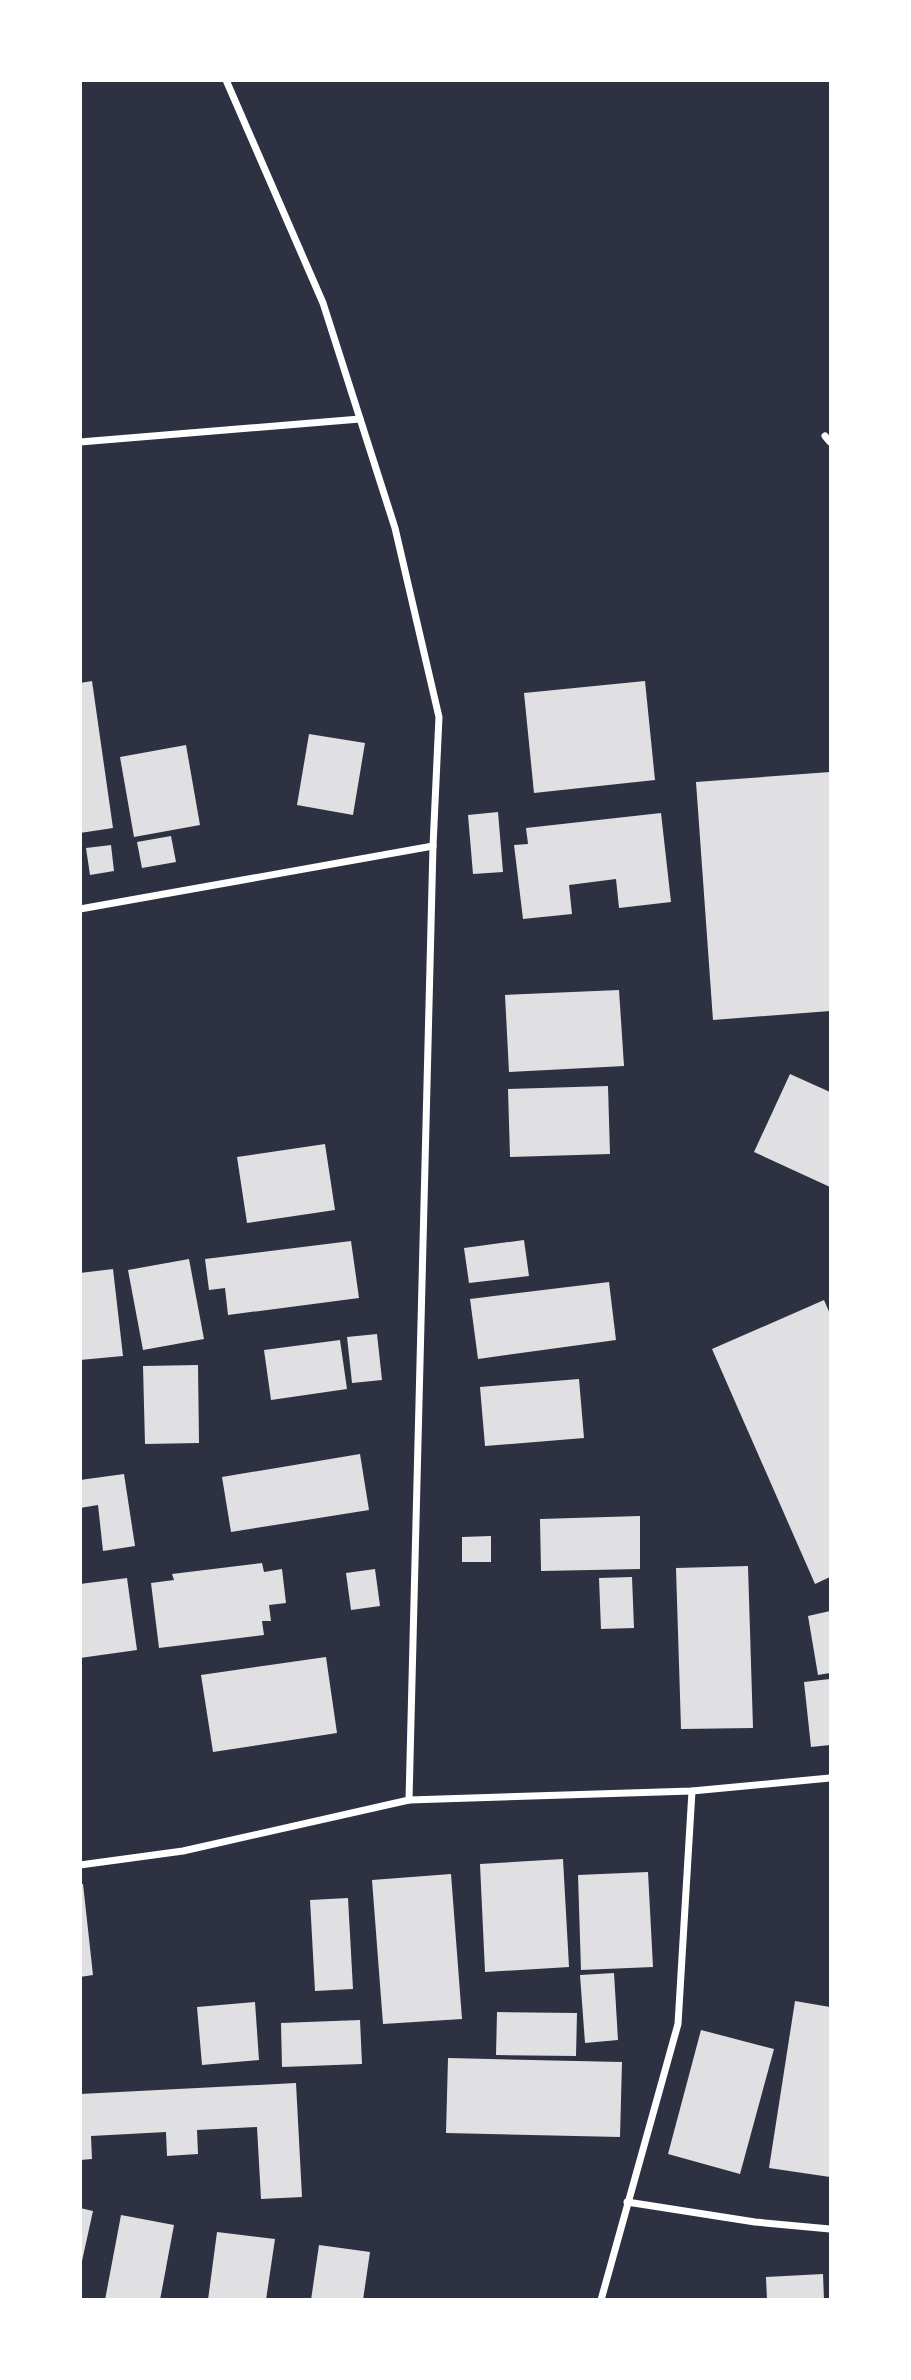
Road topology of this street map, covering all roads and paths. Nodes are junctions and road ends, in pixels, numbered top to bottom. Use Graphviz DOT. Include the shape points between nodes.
graph roads {
  1 [pos="226,80"];
  2 [pos="360,419"];
  3 [pos="80,442"];
  4 [pos="433,846"];
  5 [pos="80,909"];
  6 [pos="831,1778"];
  7 [pos="692,1791"];
  8 [pos="409,1801"];
  9 [pos="80,1865"];
  10 [pos="627,2202"];
  11 [pos="831,2229"];
  12 [pos="601,2300"];
  1 -- 2 [label="street" via="323,303"];
  2 -- 3 [label="street"];
  2 -- 4 [label="street" via="395,528 439,717"];
  4 -- 5 [label="street"];
  4 -- 8 [label="street"];
  6 -- 7 [label="street"];
  7 -- 8 [label="street"];
  7 -- 10 [label="street" via="678,2024"];
  8 -- 9 [label="street" via="183,1851"];
  10 -- 11 [label="street"];
  10 -- 12 [label="street"];
}
